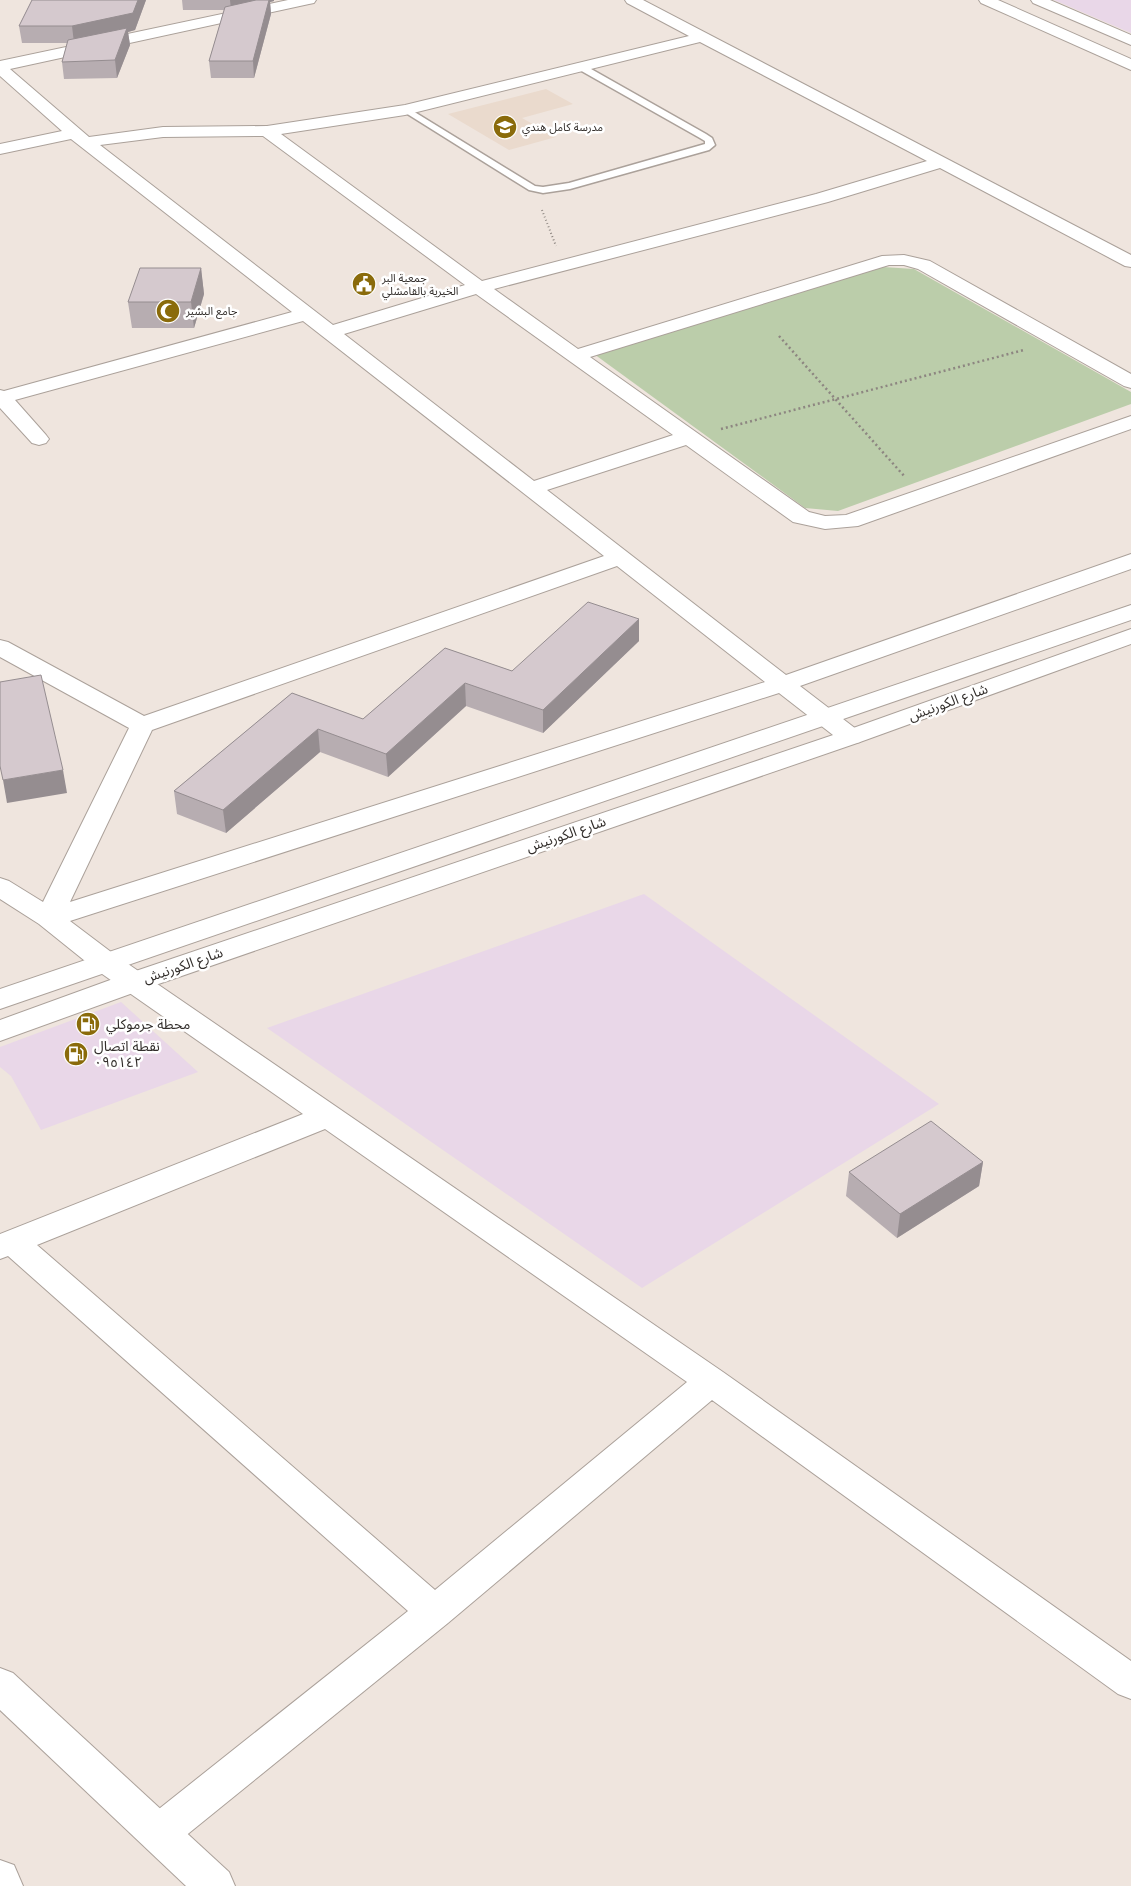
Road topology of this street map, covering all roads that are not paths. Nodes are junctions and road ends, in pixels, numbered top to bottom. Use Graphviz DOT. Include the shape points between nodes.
graph roads {
  1 [pos="309,0"];
  2 [pos="632,0"];
  3 [pos="986,0"];
  4 [pos="1038,0"];
  5 [pos="702,37"];
  6 [pos="1131,40"];
  7 [pos="1131,65"];
  8 [pos="0,67"];
  9 [pos="581,67"];
  10 [pos="405,110"];
  11 [pos="267,131"];
  12 [pos="80,138"];
  13 [pos="0,149"];
  14 [pos="943,162"];
  15 [pos="1131,262"];
  16 [pos="479,287"];
  17 [pos="306,314"];
  18 [pos="330,332"];
  19 [pos="576,356"];
  20 [pos="1131,382"];
  21 [pos="0,397"];
  22 [pos="1131,422"];
  23 [pos="689,437"];
  24 [pos="39,439"];
  25 [pos="530,489"];
  26 [pos="619,558"];
  27 [pos="1131,561"];
  28 [pos="1131,612"];
  29 [pos="1131,636"];
  30 [pos="0,647"];
  31 [pos="782,684"];
  32 [pos="824,717"];
  33 [pos="142,725"];
  34 [pos="851,737"];
  35 [pos="0,886"];
  36 [pos="49,918"];
  37 [pos="105,962"];
  38 [pos="134,982"];
  39 [pos="0,999"];
  40 [pos="0,1031"];
  41 [pos="328,1116"];
  42 [pos="7,1245"];
  43 [pos="711,1381"];
  44 [pos="435,1612"];
  45 [pos="1131,1682"];
  46 [pos="0,1685"];
  47 [pos="160,1833"];
  48 [pos="0,1879"];
  49 [pos="3,1886"];
  50 [pos="215,1886"];
  1 -- 8 [label="street"];
  2 -- 5 [label="street"];
  3 -- 7 [label="street"];
  4 -- 6 [label="street"];
  5 -- 9 [label="street"];
  5 -- 14 [label="street"];
  8 -- 12 [label="street"];
  9 -- 10 [label="street"];
  9 -- 10 [label="lane" via="704,136 710,145 570,186 543,190 532,188"];
  10 -- 11 [label="street"];
  11 -- 12 [label="street" via="163,132"];
  11 -- 16 [label="street"];
  12 -- 13 [label="street"];
  12 -- 17 [label="street"];
  14 -- 15 [label="street"];
  14 -- 16 [label="street" via="822,198"];
  16 -- 18 [label="street"];
  16 -- 19 [label="street"];
  17 -- 18 [label="street"];
  17 -- 21 [label="street"];
  18 -- 25 [label="street"];
  19 -- 20 [label="street" via="896,260 924,265"];
  19 -- 23 [label="street"];
  21 -- 24 [label="street"];
  22 -- 23 [label="street" via="850,521 831,523 801,517"];
  23 -- 25 [label="street"];
  25 -- 26 [label="street"];
  26 -- 31 [label="street"];
  26 -- 33 [label="street"];
  27 -- 31 [label="street"];
  28 -- 32 [label="street, شارع الكورنيش"];
  29 -- 34 [label="street, شارع الكورنيش"];
  30 -- 33 [label="street"];
  31 -- 32 [label="street"];
  31 -- 36 [label="street"];
  32 -- 34 [label="street"];
  32 -- 37 [label="street, شارع الكورنيش"];
  33 -- 36 [label="street"];
  34 -- 38 [label="street, شارع الكورنيش"];
  35 -- 36 [label="street"];
  36 -- 37 [label="street"];
  37 -- 38 [label="street"];
  37 -- 39 [label="street, شارع الكورنيش"];
  38 -- 40 [label="street, شارع الكورنيش"];
  38 -- 41 [label="street"];
  41 -- 42 [label="street"];
  41 -- 43 [label="street"];
  42 -- 44 [label="street"];
  43 -- 44 [label="street"];
  43 -- 45 [label="street"];
  44 -- 47 [label="street"];
  46 -- 47 [label="street"];
  47 -- 50 [label="street"];
  48 -- 49 [label="street"];
}
